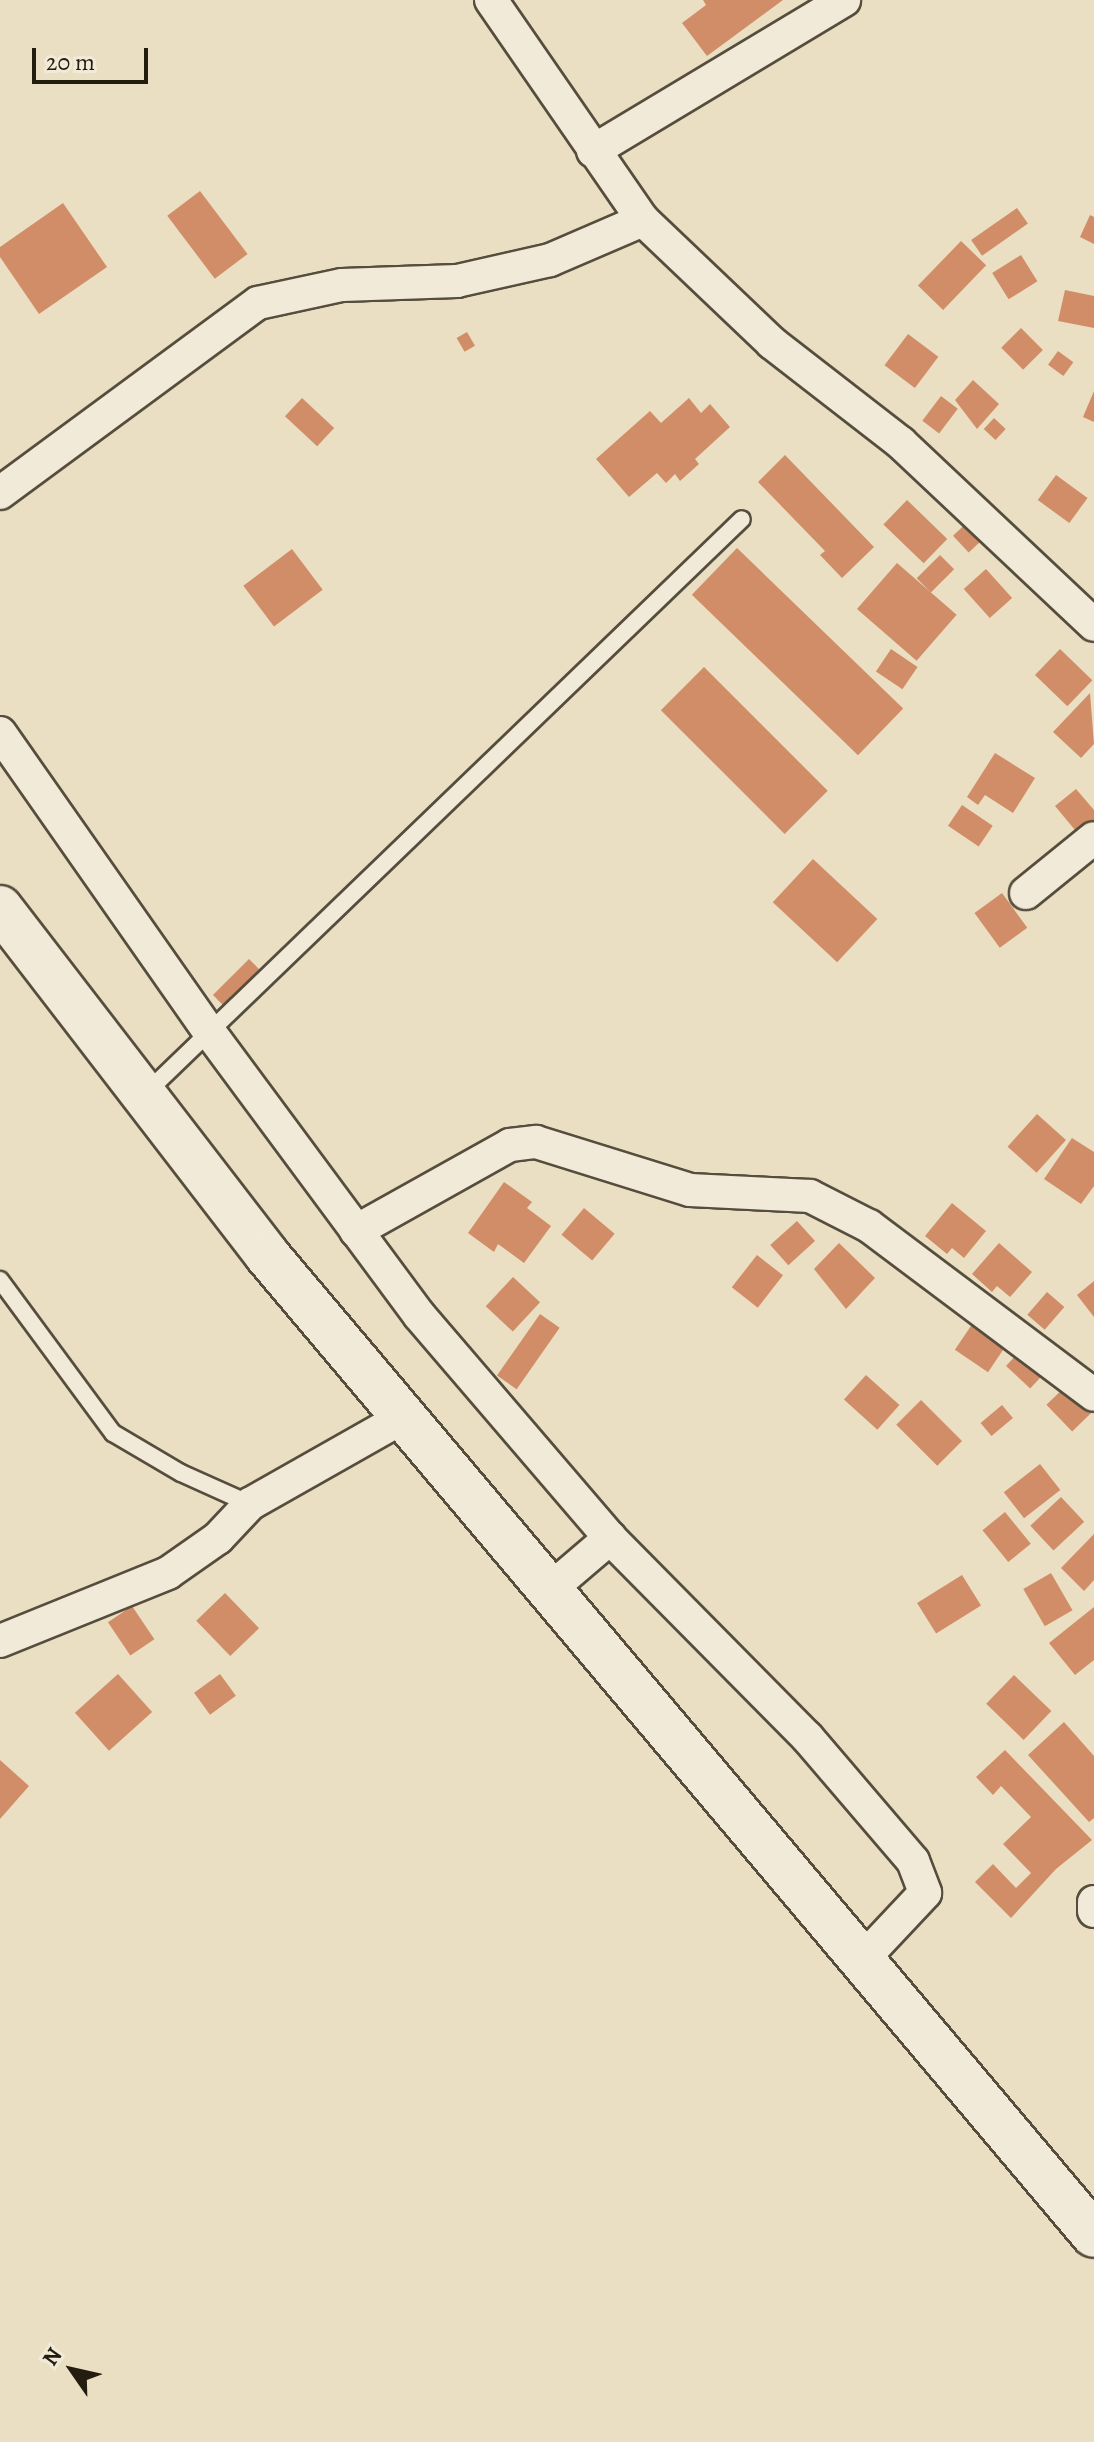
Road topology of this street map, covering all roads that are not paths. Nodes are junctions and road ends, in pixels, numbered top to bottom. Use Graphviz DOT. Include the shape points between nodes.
graph roads {
  1 [pos="491,0"];
  2 [pos="844,0"];
  3 [pos="593,151"];
  4 [pos="643,220"];
  5 [pos="0,493"];
  6 [pos="742,519"];
  7 [pos="1094,625"];
  8 [pos="0,733"];
  9 [pos="1094,838"];
  10 [pos="1026,893"];
  11 [pos="0,908"];
  12 [pos="211,1034"];
  13 [pos="142,1097"];
  14 [pos="356,1231"];
  15 [pos="0,1280"];
  16 [pos="1094,1395"];
  17 [pos="402,1418"];
  18 [pos="250,1504"];
  19 [pos="610,1538"];
  20 [pos="548,1591"];
  21 [pos="0,1641"];
  22 [pos="1094,1902"];
  23 [pos="1094,1911"];
  24 [pos="862,1960"];
  25 [pos="1094,2235"];
  1 -- 3 [label="street"];
  2 -- 3 [label="street"];
  3 -- 4 [label="street"];
  4 -- 5 [label="street" via="550,260 457,281 342,285 258,303"];
  4 -- 7 [label="street" via="772,343 901,443"];
  6 -- 12 [label="lane"];
  8 -- 12 [label="street"];
  9 -- 10 [label="street"];
  11 -- 13 [label="main road"];
  12 -- 13 [label="lane"];
  12 -- 14 [label="street"];
  13 -- 17 [label="main road"];
  14 -- 16 [label="street" via="510,1145 536,1142 690,1190 810,1196 869,1226"];
  14 -- 19 [label="street" via="419,1315"];
  15 -- 18 [label="lane" via="113,1433 181,1473"];
  17 -- 18 [label="street"];
  17 -- 20 [label="main road"];
  18 -- 21 [label="street" via="218,1538 168,1573"];
  19 -- 20 [label="street"];
  19 -- 24 [label="street" via="807,1737 913,1861 925,1893"];
  20 -- 24 [label="main road"];
  22 -- 23 [label="street"];
  24 -- 25 [label="main road"];
}
